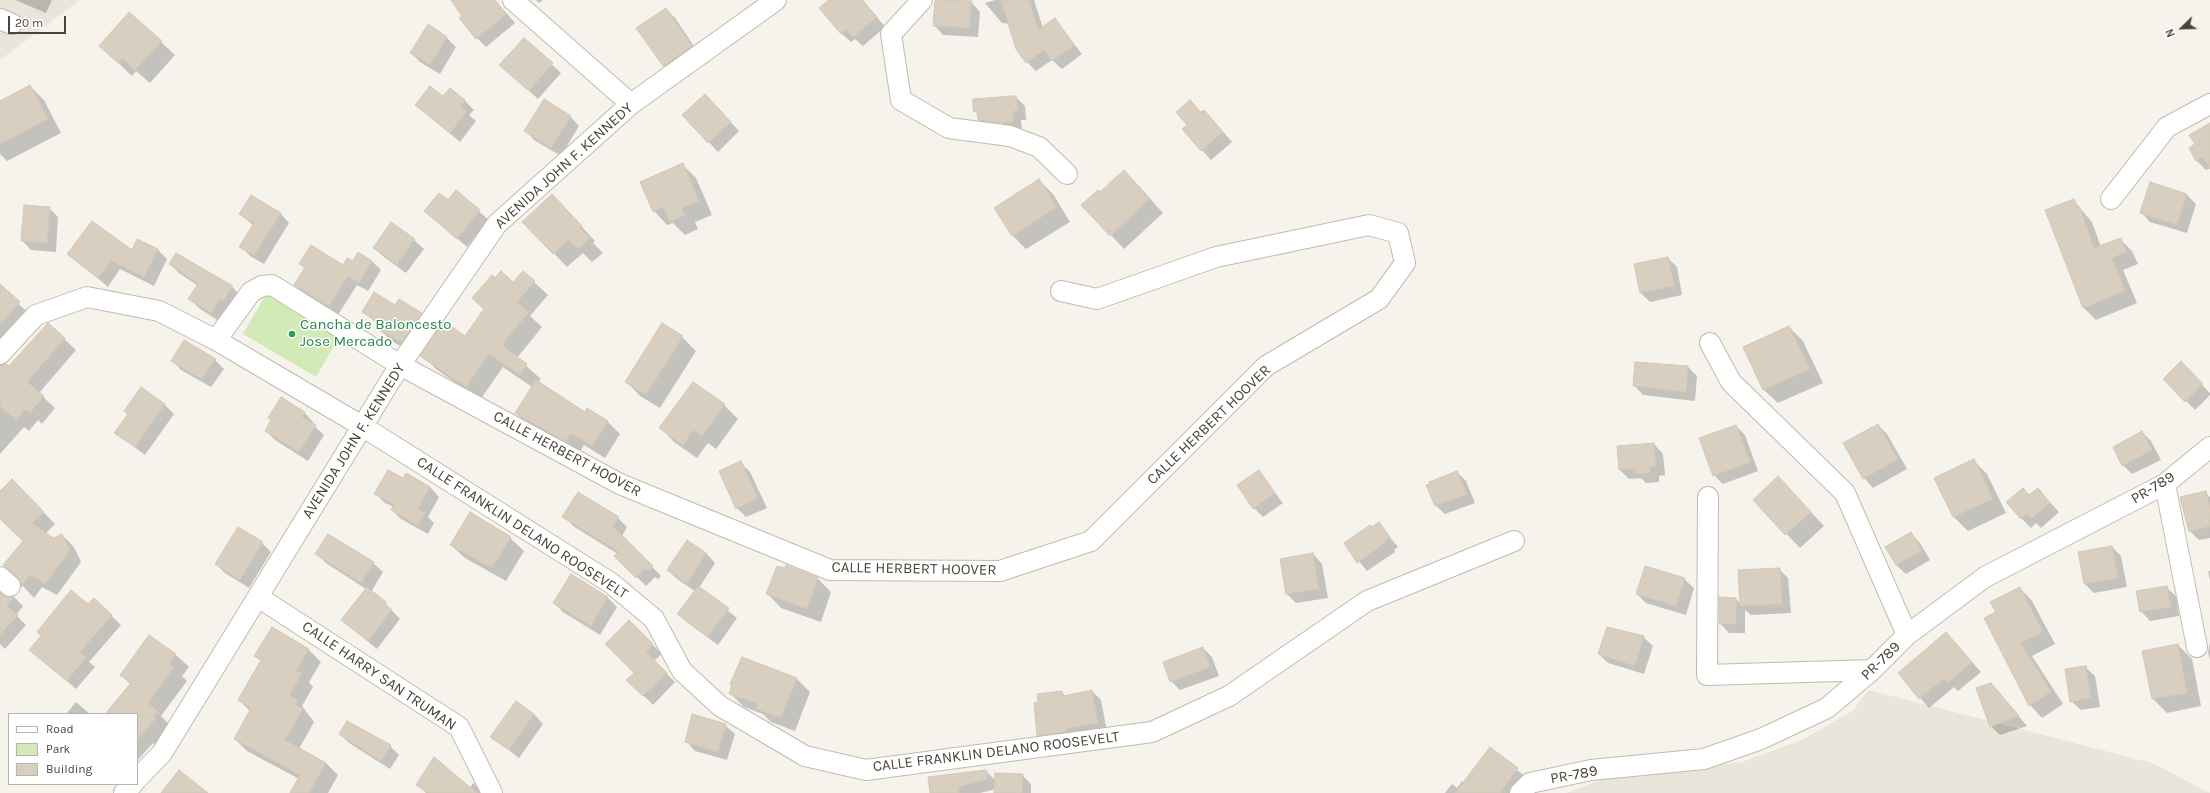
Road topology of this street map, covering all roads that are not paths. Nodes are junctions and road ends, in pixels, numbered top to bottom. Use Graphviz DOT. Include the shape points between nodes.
graph roads {
  1 [pos="512,0"];
  2 [pos="776,0"];
  3 [pos="922,0"];
  4 [pos="631,104"];
  5 [pos="2210,104"];
  6 [pos="1067,174"];
  7 [pos="2111,199"];
  8 [pos="1061,291"];
  9 [pos="216,340"];
  10 [pos="1710,343"];
  11 [pos="0,354"];
  12 [pos="400,365"];
  13 [pos="362,426"];
  14 [pos="2210,447"];
  15 [pos="2165,484"];
  16 [pos="1708,498"];
  17 [pos="1514,541"];
  18 [pos="258,597"];
  19 [pos="1907,635"];
  20 [pos="2197,647"];
  21 [pos="1872,670"];
  22 [pos="138,779"];
  23 [pos="132,785"];
  24 [pos="124,793"];
  25 [pos="492,793"];
  26 [pos="1520,793"];
  1 -- 4 [label="street"];
  2 -- 4 [label="street, AVENIDA JOHN F. KENNEDY"];
  3 -- 6 [label="street" via="891,34 901,100 949,128 1010,136 1039,147"];
  4 -- 12 [label="street, AVENIDA JOHN F. KENNEDY" via="497,224"];
  5 -- 7 [label="street" via="2167,127"];
  8 -- 12 [label="street, CALLE HERBERT HOOVER" via="1097,299 1216,257 1369,225 1398,233 1405,263 1379,299 1266,366 1091,541 1000,571 830,570 620,484"];
  9 -- 11 [label="street, CALLE FRANKLIN DELANO ROOSEVELT" via="159,311 87,297 36,315"];
  9 -- 12 [label="street, CALLE HERBERT HOOVER" via="251,292 262,286 272,285"];
  9 -- 13 [label="street, CALLE FRANKLIN DELANO ROOSEVELT"];
  10 -- 19 [label="street" via="1731,382 1845,493"];
  12 -- 13 [label="street, AVENIDA JOHN F. KENNEDY"];
  13 -- 17 [label="street, CALLE FRANKLIN DELANO ROOSEVELT" via="612,583 654,619 682,671 720,706 805,756 866,770 1152,732 1229,696 1367,601"];
  13 -- 18 [label="street, AVENIDA JOHN F. KENNEDY"];
  14 -- 15 [label="street, PR-789 / PR-789"];
  15 -- 19 [label="street, PR-789 / PR-789" via="1985,577"];
  15 -- 20 [label="street"];
  16 -- 21 [label="street" via="1707,675"];
  18 -- 22 [label="street, AVENIDA JOHN F. KENNEDY" via="162,754"];
  18 -- 25 [label="street, CALLE HARRY SAN TRUMAN" via="459,728"];
  19 -- 21 [label="street, PR-789 / PR-789"];
  21 -- 26 [label="street, PR-789 / PR-789" via="1827,708 1761,739 1704,759 1591,770 1530,783"];
  23 -- 24 [label="street"];
}
